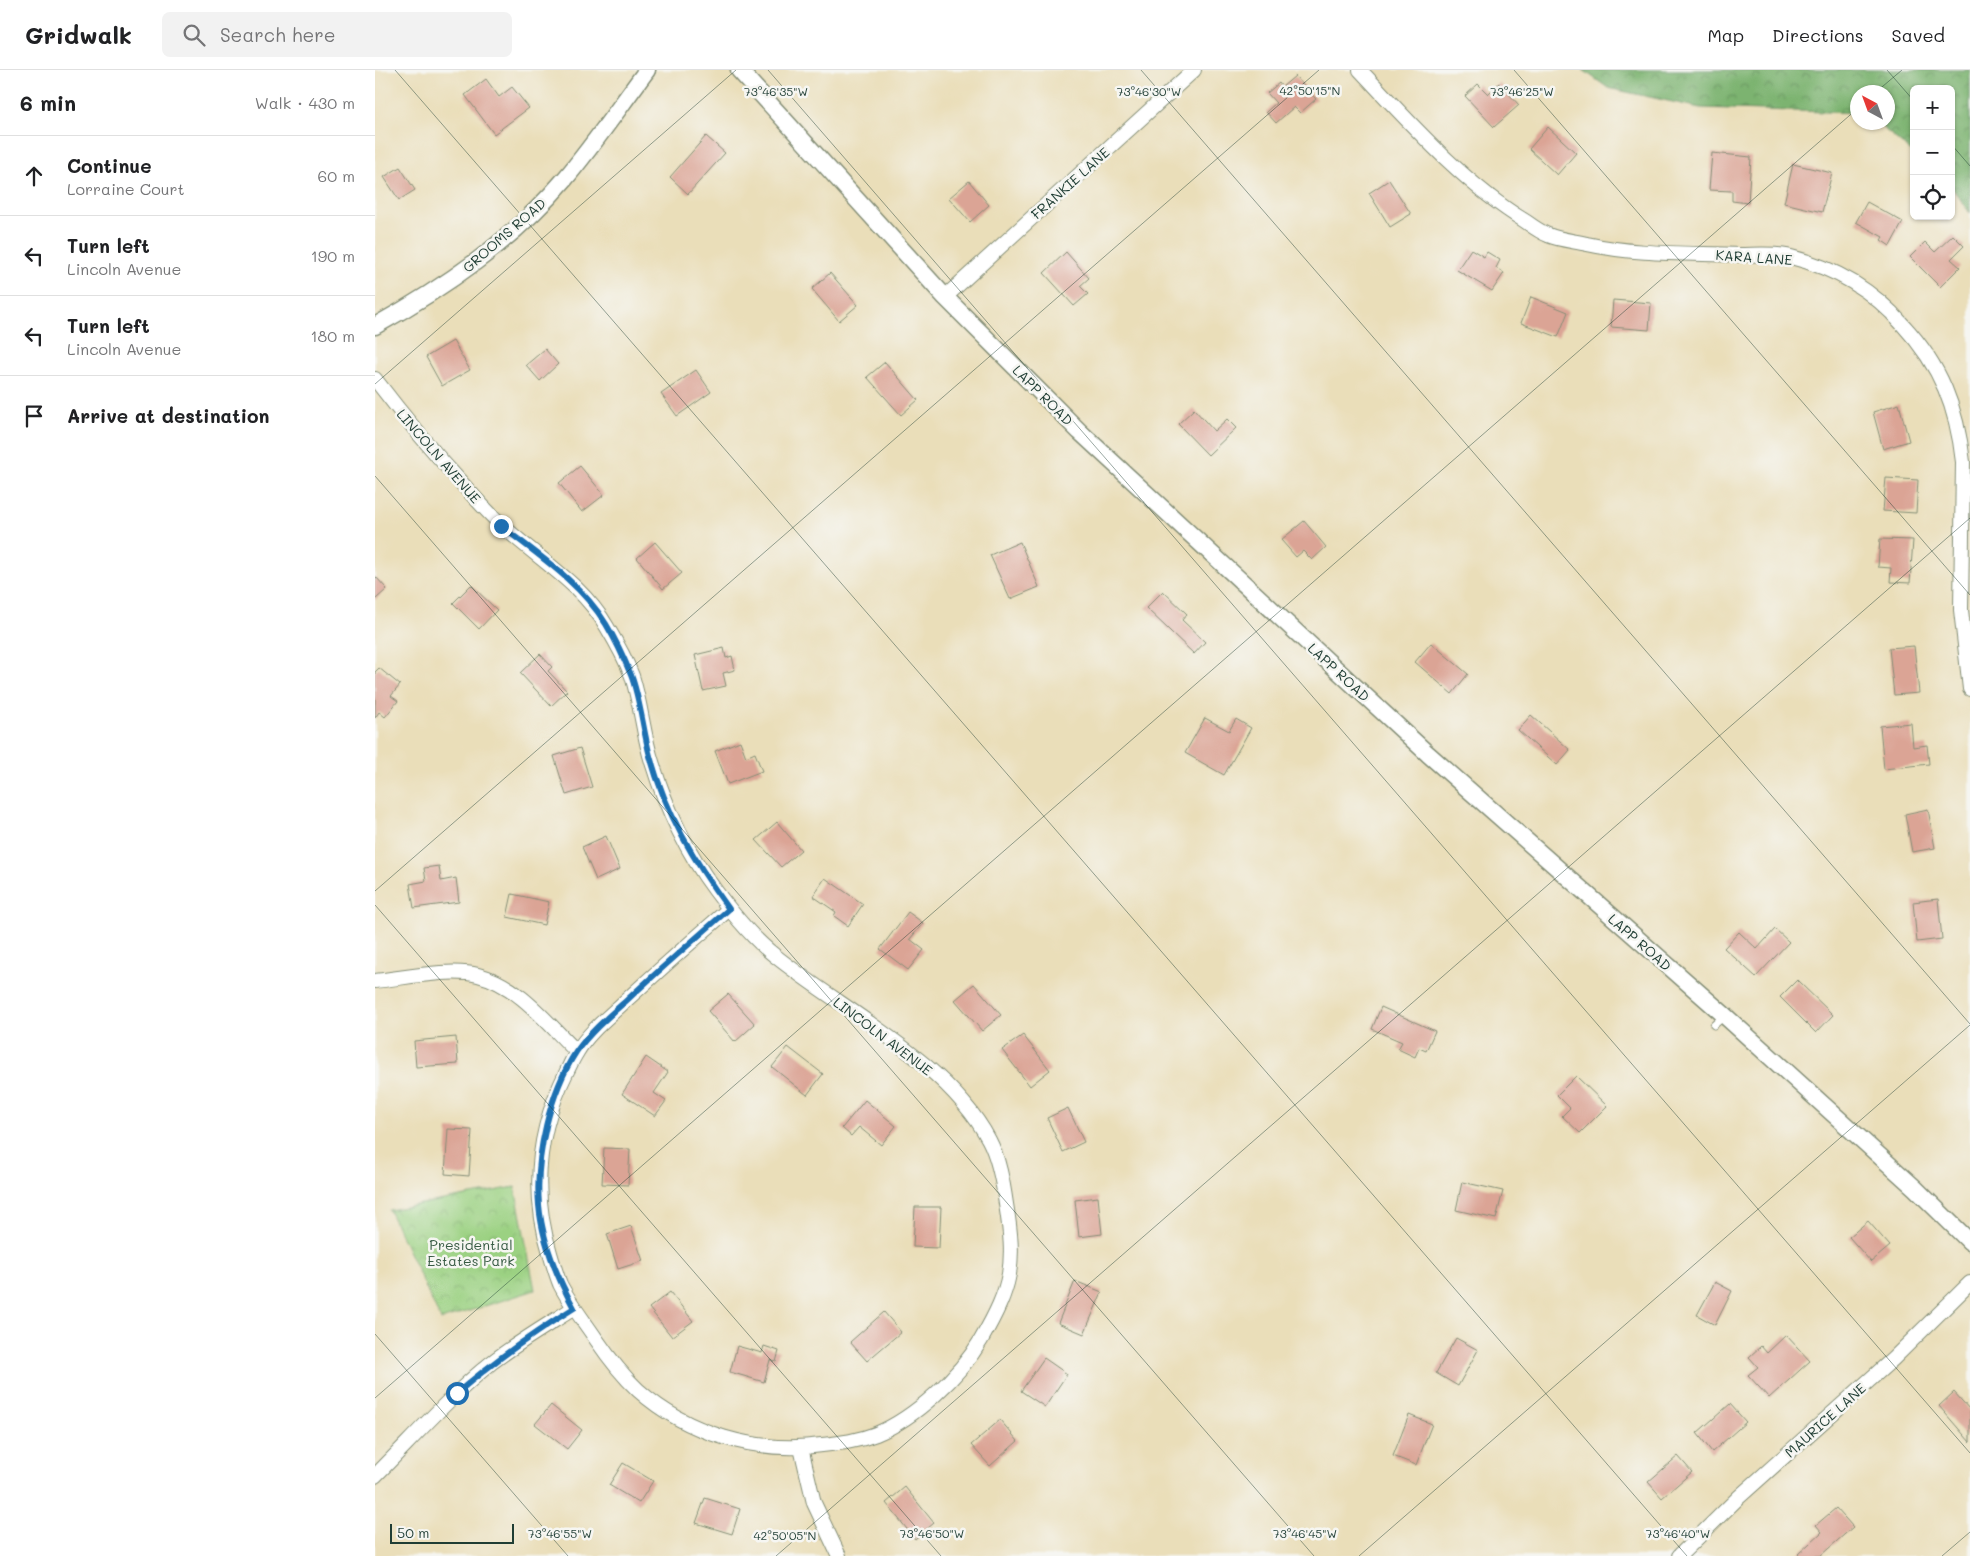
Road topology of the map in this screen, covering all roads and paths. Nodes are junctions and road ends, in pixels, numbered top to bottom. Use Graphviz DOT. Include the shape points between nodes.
graph roads {
  1 [pos="647,70"];
  2 [pos="739,70"];
  3 [pos="1194,70"];
  4 [pos="1360,70"];
  5 [pos="945,297"];
  6 [pos="375,326"];
  7 [pos="375,379"];
  8 [pos="1970,689"];
  9 [pos="729,909"];
  10 [pos="375,981"];
  11 [pos="577,1052"];
  12 [pos="1970,1242"];
  13 [pos="1970,1283"];
  14 [pos="574,1308"];
  15 [pos="801,1448"];
  16 [pos="375,1476"];
  17 [pos="839,1556"];
  18 [pos="1679,1556"];
  1 -- 6 [label="street, GROOMS ROAD" via="565,179 527,220 466,270"];
  2 -- 5 [label="street, LAPP ROAD"];
  3 -- 5 [label="street, FRANKIE LANE"];
  4 -- 8 [label="street, KARA LANE" via="1478,189 1549,236 1614,250 1789,256 1857,284 1893,312 1939,372 1959,432 1963,462 1961,610"];
  5 -- 12 [label="street, LAPP ROAD" via="1080,432 1421,748 1719,1020 1915,1188"];
  7 -- 9 [label="street, LINCOLN AVENUE" via="410,425 501,526 566,578 589,601 605,624 631,676 650,756 677,830 702,873"];
  9 -- 11 [label="street, LINCOLN AVENUE" via="597,1027"];
  9 -- 15 [label="street, LINCOLN AVENUE" via="770,952 910,1053 958,1096 988,1140 1004,1189 1009,1224 1012,1256 1008,1284 997,1311 974,1353 942,1388 907,1417 880,1433 854,1441"];
  10 -- 11 [label="street" via="457,973 497,982 521,997"];
  11 -- 14 [label="street, LINCOLN AVENUE" via="555,1095 539,1168 539,1205 545,1238 559,1281"];
  13 -- 18 [label="street, MAURICE LANE" via="1893,1359 1739,1497"];
  14 -- 15 [label="street, LINCOLN AVENUE" via="617,1369 668,1413 710,1433 743,1443"];
  14 -- 16 [label="street" via="491,1363"];
  15 -- 17 [label="street" via="814,1503"];
}
